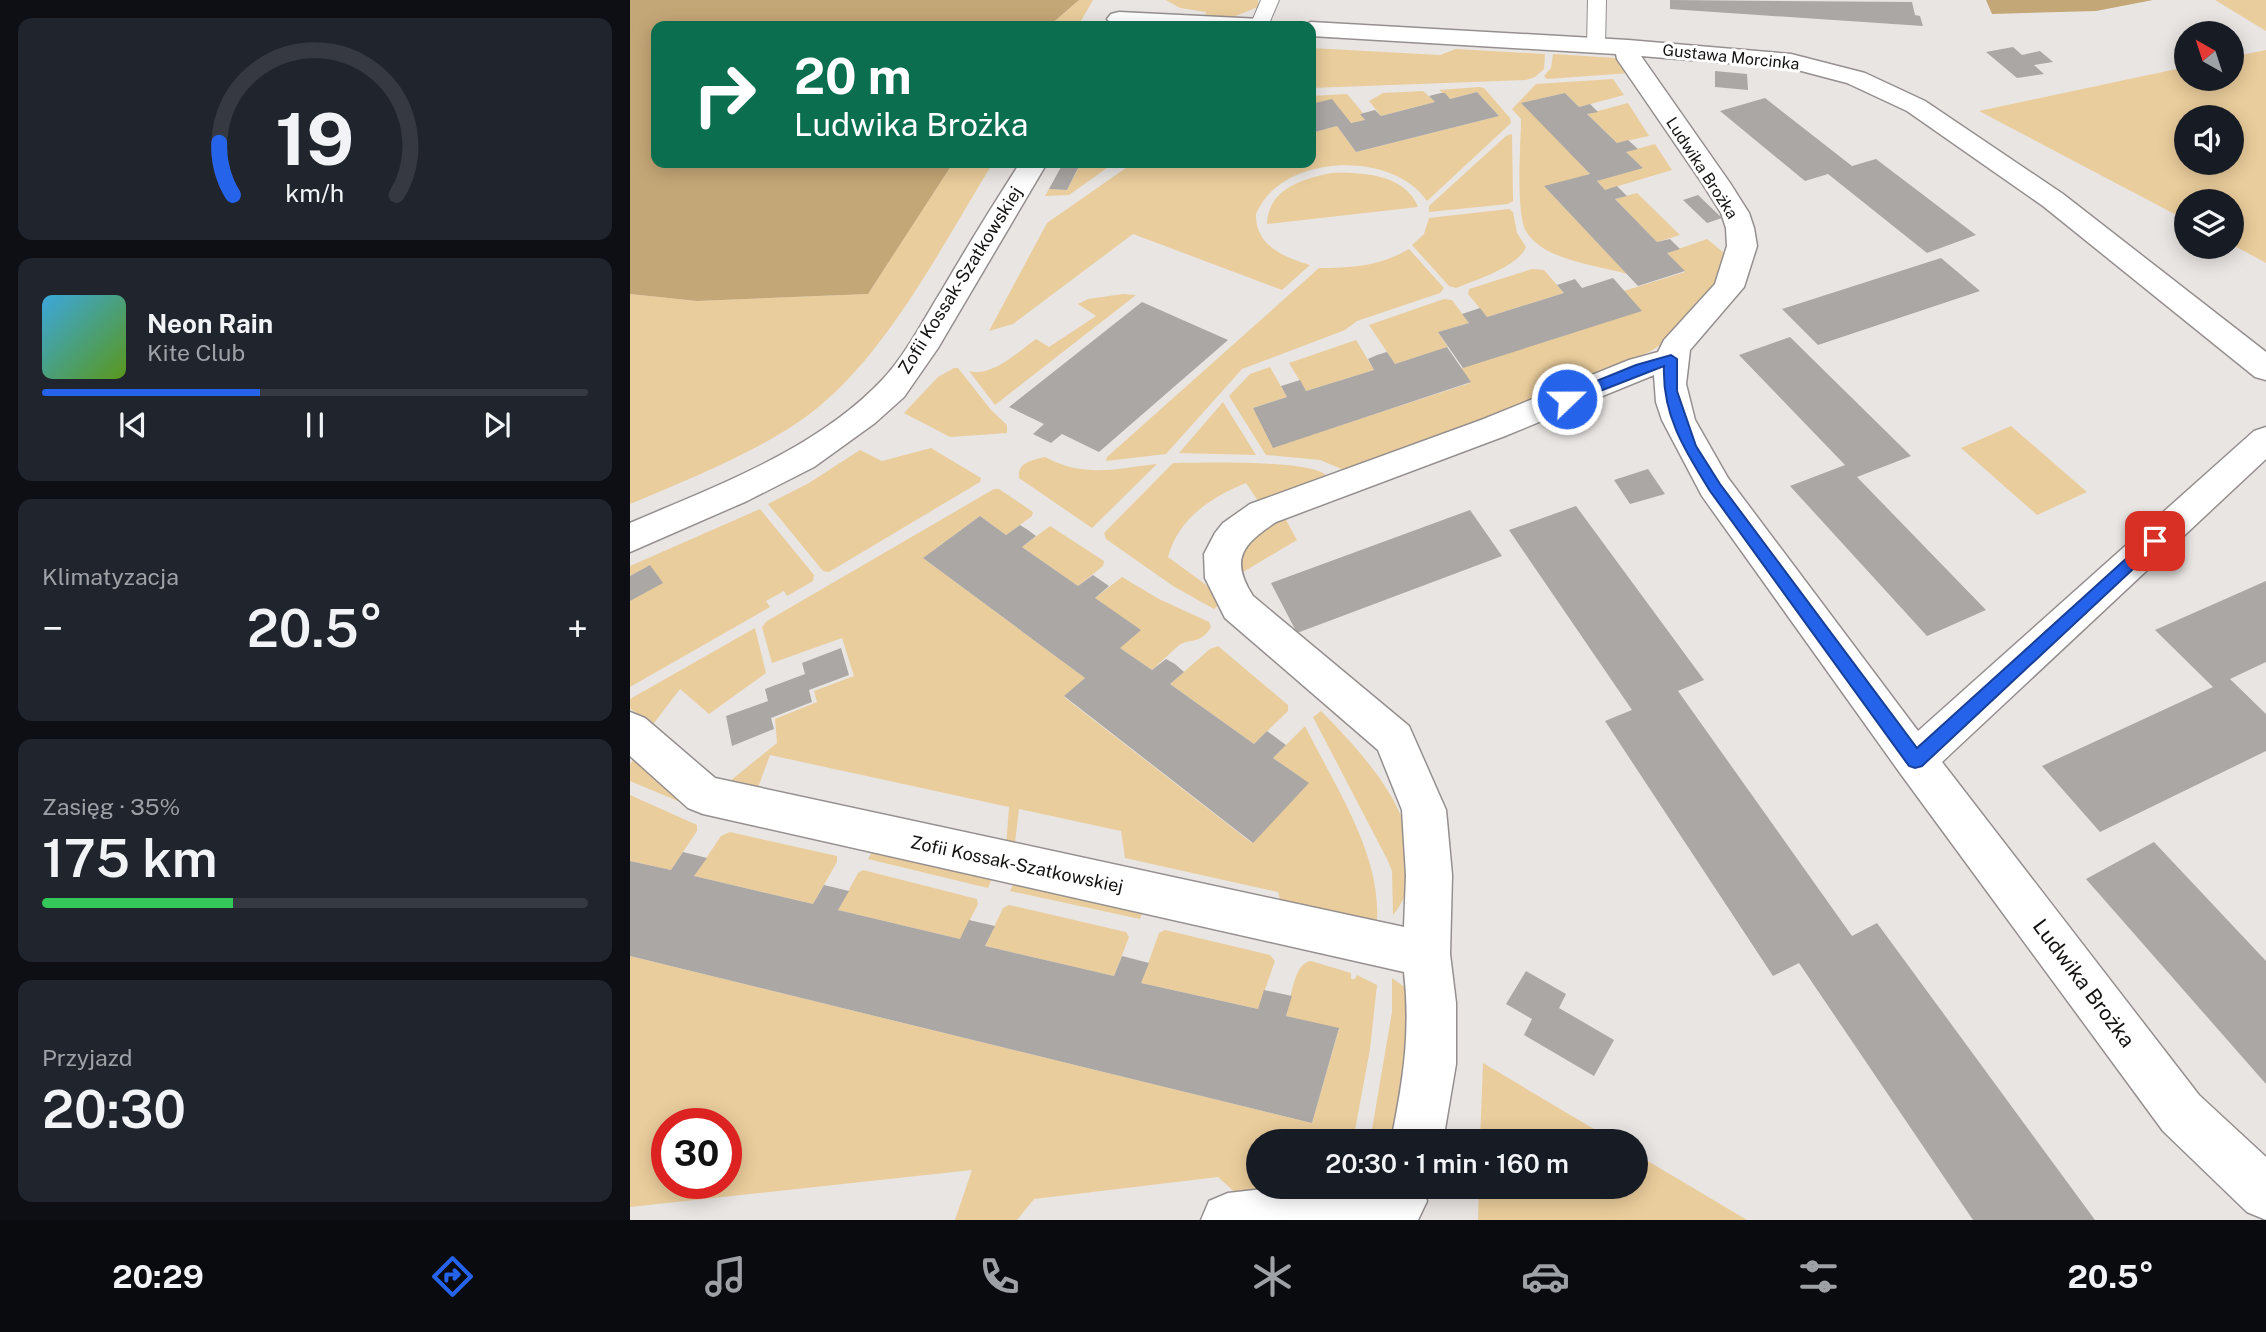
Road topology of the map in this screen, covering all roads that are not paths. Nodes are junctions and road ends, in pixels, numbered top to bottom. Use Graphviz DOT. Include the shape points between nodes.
graph roads {
  1 [pos="1270,0"];
  2 [pos="1597,0"];
  3 [pos="1121,15"];
  4 [pos="1197,21"];
  5 [pos="1262,21"];
  6 [pos="1316,29"];
  7 [pos="1596,44"];
  8 [pos="1628,47"];
  9 [pos="1030,168"];
  10 [pos="1671,359"];
  11 [pos="2266,369"];
  12 [pos="2266,439"];
  13 [pos="630,538"];
  14 [pos="630,730"];
  15 [pos="1915,760"];
  16 [pos="1426,954"];
  17 [pos="1420,1129"];
  18 [pos="2266,1193"];
  19 [pos="1401,1203"];
  20 [pos="1228,1220"];
  1 -- 5 [label="lane"];
  2 -- 7 [label="lane"];
  3 -- 4 [label="street"];
  6 -- 7 [label="street, Gustawa Morcinka"];
  7 -- 8 [label="street, Gustawa Morcinka"];
  8 -- 10 [label="street, Ludwika Brożka" via="1629,60 1716,183 1740,228 1742,246 1729,287 1675,347"];
  8 -- 11 [label="street, Gustawa Morcinka" via="1791,61 1856,78 1916,106 2053,200"];
  9 -- 13 [label="street, Zofii Kossak-Szatkowskiej" via="893,388 834,438 783,470"];
  10 -- 15 [label="street, Ludwika Brożka" via="1670,391 1689,446"];
  10 -- 16 [label="street" via="1263,513 1232,535 1220,562 1227,589 1239,607 1394,739 1424,810 1429,875"];
  12 -- 15 [label="street"];
  14 -- 16 [label="street, Zofii Kossak-Szatkowskiej" via="703,795"];
  15 -- 18 [label="street, Ludwika Brożka" via="2182,1113"];
  16 -- 17 [label="street" via="1432,1003 1431,1064"];
  19 -- 20 [label="street"];
}
